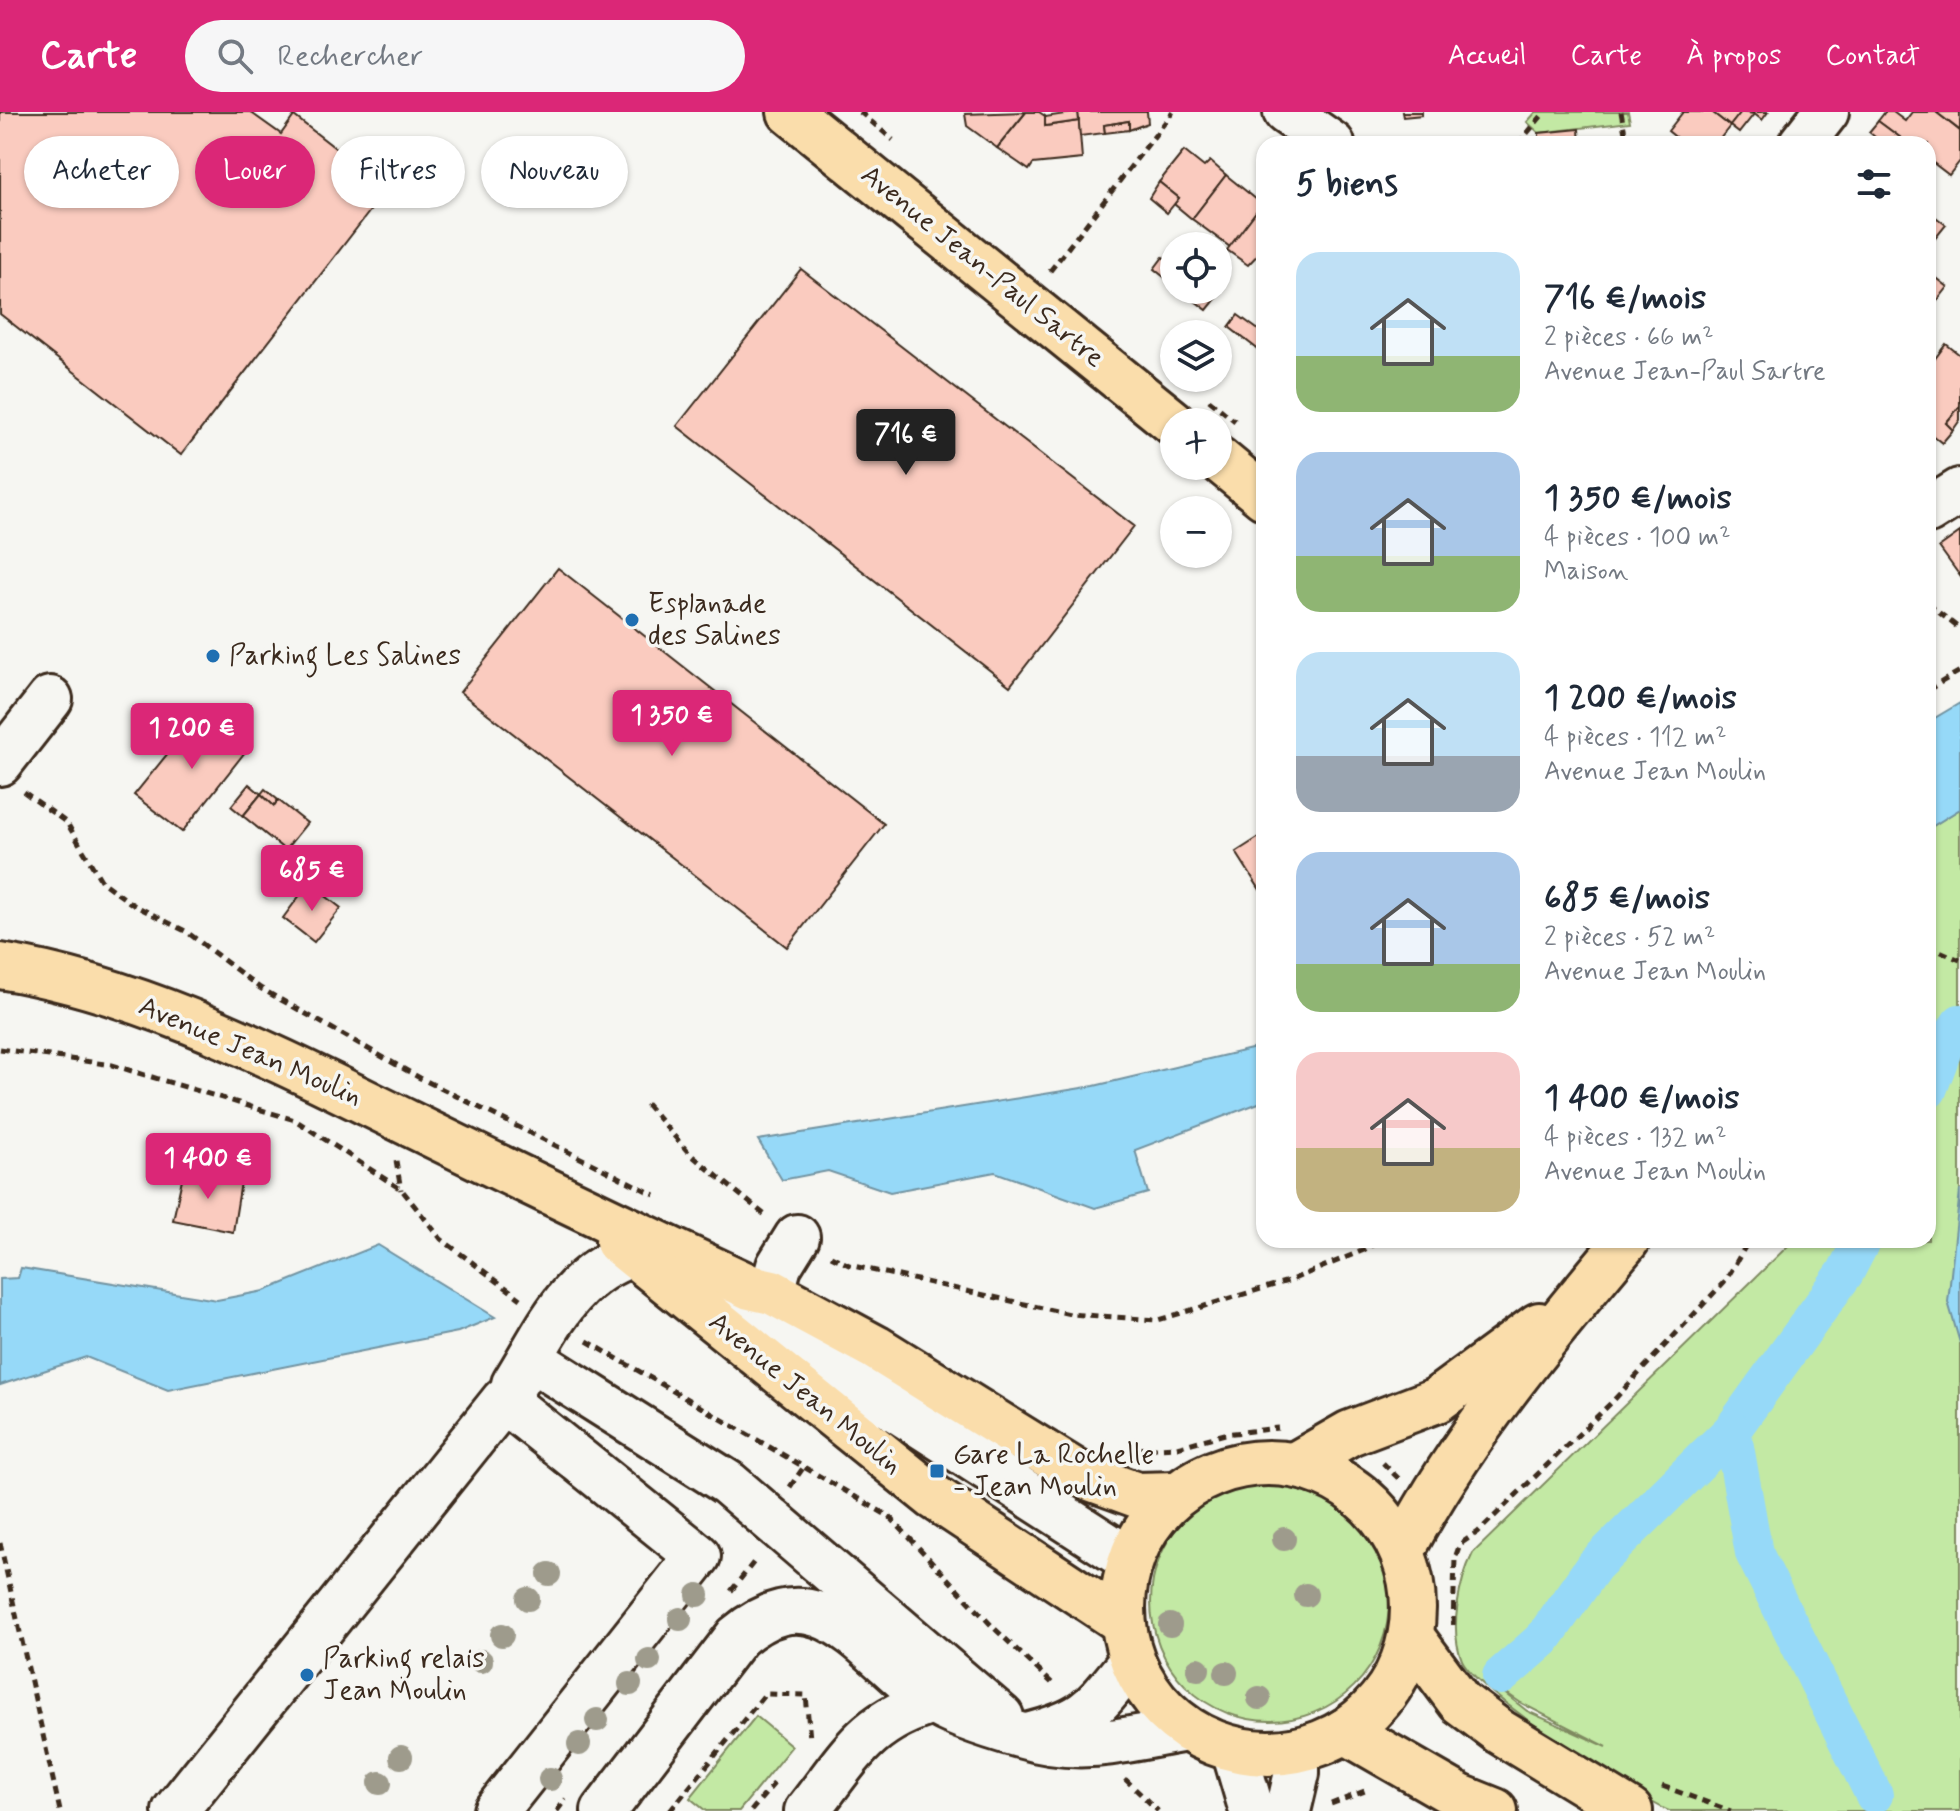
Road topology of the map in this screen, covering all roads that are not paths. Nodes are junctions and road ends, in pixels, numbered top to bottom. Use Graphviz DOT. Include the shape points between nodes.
graph roads {
  1 [pos="790,112"];
  2 [pos="1286,112"];
  3 [pos="1826,112"];
  4 [pos="1320,136"];
  5 [pos="1807,136"];
  6 [pos="1187,408"];
  7 [pos="1232,447"];
  8 [pos="1256,484"];
  9 [pos="1960,491"];
  10 [pos="1936,506"];
  11 [pos="50,699"];
  12 [pos="11,777"];
  13 [pos="0,966"];
  14 [pos="577,1206"];
  15 [pos="797,1237"];
  16 [pos="1620,1248"];
  17 [pos="633,1254"];
  18 [pos="772,1292"];
  19 [pos="1583,1293"];
  20 [pos="530,1358"];
  21 [pos="504,1400"];
  22 [pos="1293,1445"];
  23 [pos="1178,1494"];
  24 [pos="1402,1551"];
  25 [pos="1130,1560"];
  26 [pos="1411,1636"];
  27 [pos="1128,1641"];
  28 [pos="933,1702"];
  29 [pos="1186,1729"];
  30 [pos="1345,1731"];
  31 [pos="1025,1737"];
  32 [pos="1234,1750"];
  33 [pos="1297,1750"];
  34 [pos="175,1811"];
  35 [pos="496,1811"];
  36 [pos="604,1811"];
  37 [pos="807,1811"];
  38 [pos="1252,1811"];
  39 [pos="1288,1811"];
  40 [pos="1495,1811"];
  41 [pos="1630,1811"];
  1 -- 6 [label="main road, Avenue Jean-Paul Sartre"];
  2 -- 4 [label="street"];
  3 -- 5 [label="street"];
  7 -- 8 [label="main road"];
  9 -- 10 [label="street"];
  11 -- 12 [label="street"];
  13 -- 14 [label="main road, Avenue Jean Moulin" via="103,990 181,1019 290,1065"];
  14 -- 17 [label="main road, Avenue Jean Moulin"];
  14 -- 18 [label="main road, Avenue Jean Moulin" via="750,1287"];
  14 -- 25 [label="street"];
  15 -- 18 [label="street" via="779,1266"];
  16 -- 19 [label="main road"];
  17 -- 20 [label="street" via="600,1266 573,1292"];
  17 -- 27 [label="main road, Avenue Jean Moulin" via="934,1497"];
  18 -- 23 [label="main road, Avenue Jean Moulin" via="876,1348 1079,1474 1137,1495"];
  19 -- 22 [label="main road" via="1437,1400 1350,1433"];
  19 -- 24 [label="main road" via="1480,1426"];
  20 -- 21 [label="street"];
  20 -- 31 [label="street" via="728,1483"];
  21 -- 34 [label="street"];
  21 -- 35 [label="street" via="698,1556"];
  22 -- 23 [label="main road" via="1264,1462 1204,1477"];
  22 -- 24 [label="main road" via="1377,1511"];
  23 -- 25 [label="main road" via="1149,1524"];
  24 -- 26 [label="main road" via="1412,1593"];
  25 -- 27 [label="main road" via="1123,1591"];
  26 -- 30 [label="main road" via="1388,1690"];
  26 -- 41 [label="main road" via="1460,1702"];
  27 -- 29 [label="main road" via="1154,1699"];
  27 -- 31 [label="street" via="1083,1717"];
  28 -- 31 [label="street"];
  28 -- 36 [label="street" via="835,1621 806,1611 780,1612 753,1623 737,1637"];
  28 -- 37 [label="street" via="900,1711 873,1728"];
  29 -- 31 [label="street" via="1093,1747"];
  29 -- 32 [label="main road"];
  30 -- 33 [label="main road"];
  30 -- 40 [label="main road" via="1460,1797"];
  32 -- 33 [label="main road"];
  32 -- 38 [label="street"];
  33 -- 39 [label="street"];
}
